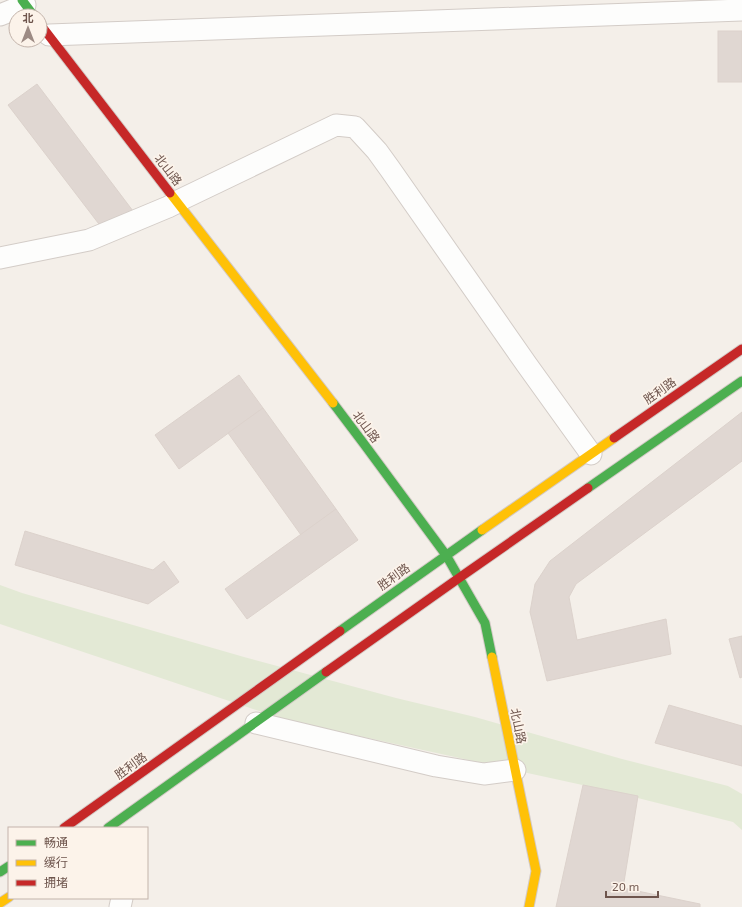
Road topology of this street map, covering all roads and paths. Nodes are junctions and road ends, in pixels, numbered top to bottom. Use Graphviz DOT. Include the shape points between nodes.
graph roads {
  1 [pos="27,7"];
  2 [pos="742,10"];
  3 [pos="0,16"];
  4 [pos="48,30"];
  5 [pos="48,35"];
  6 [pos="178,202"];
  7 [pos="0,258"];
  8 [pos="742,349"];
  9 [pos="742,381"];
  10 [pos="591,454"];
  11 [pos="446,554"];
  12 [pos="459,578"];
  13 [pos="256,723"];
  14 [pos="515,770"];
  15 [pos="104,800"];
  16 [pos="115,826"];
  17 [pos="65,827"];
  18 [pos="529,907"];
  1 -- 3 [label="street"];
  2 -- 4 [label="street"];
  5 -- 6 [label="main road, 北山路"];
  6 -- 7 [label="street" via="89,240"];
  6 -- 10 [label="street" via="336,124 355,127 390,169"];
  6 -- 11 [label="main road, 北山路"];
  8 -- 10 [label="main road, 胜利路"];
  9 -- 12 [label="main road"];
  10 -- 11 [label="main road, 胜利路"];
  11 -- 12 [label="main road, 北山路"];
  11 -- 15 [label="main road, 胜利路"];
  12 -- 13 [label="main road"];
  12 -- 14 [label="main road, 北山路" via="485,623"];
  13 -- 14 [label="street" via="436,766 484,774"];
  13 -- 16 [label="main road"];
  14 -- 18 [label="main road, 北山路" via="536,871"];
  15 -- 16 [label="street"];
  15 -- 17 [label="main road, 胜利路"];
}
